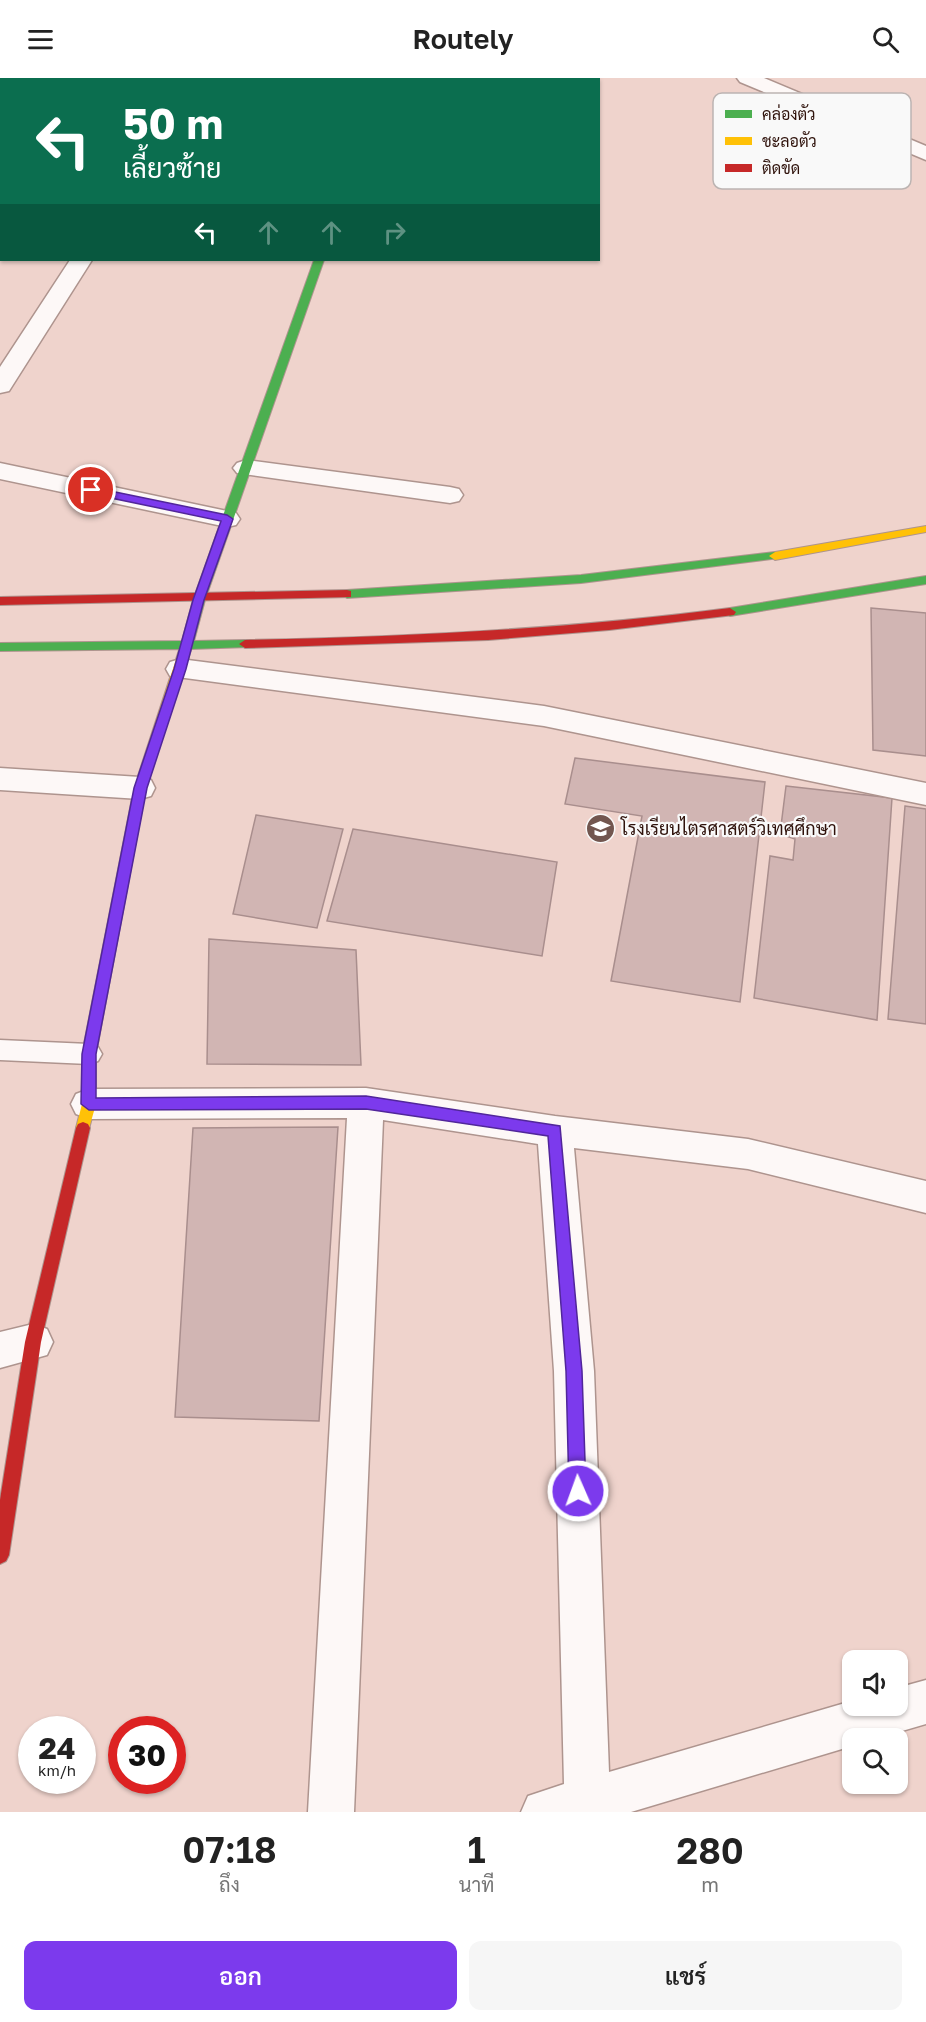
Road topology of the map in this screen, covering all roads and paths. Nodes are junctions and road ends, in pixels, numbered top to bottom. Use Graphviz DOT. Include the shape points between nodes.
graph roads {
  1 [pos="747,78"];
  2 [pos="782,93"];
  3 [pos="911,148"];
  4 [pos="926,154"];
  5 [pos="80,261"];
  6 [pos="319,261"];
  7 [pos="0,386"];
  8 [pos="246,468"];
  9 [pos="0,471"];
  10 [pos="450,495"];
  11 [pos="227,519"];
  12 [pos="926,529"];
  13 [pos="926,580"];
  14 [pos="199,600"];
  15 [pos="0,601"];
  16 [pos="0,647"];
  17 [pos="184,657"];
  18 [pos="0,779"];
  19 [pos="140,788"];
  20 [pos="926,794"];
  21 [pos="0,1050"];
  22 [pos="89,1054"];
  23 [pos="366,1102"];
  24 [pos="89,1104"];
  25 [pos="555,1131"];
  26 [pos="926,1197"];
  27 [pos="16,1346"];
  28 [pos="0,1555"];
  29 [pos="926,1702"];
  30 [pos="587,1802"];
  31 [pos="331,1812"];
  32 [pos="544,1812"];
  1 -- 2 [label="street"];
  3 -- 4 [label="street"];
  5 -- 7 [label="street"];
  6 -- 8 [label="main road"];
  8 -- 10 [label="street"];
  8 -- 11 [label="main road"];
  9 -- 11 [label="street"];
  11 -- 14 [label="main road"];
  12 -- 14 [label="main road" via="743,562 450,590"];
  13 -- 17 [label="main road" via="720,616 551,633 375,641"];
  14 -- 15 [label="main road"];
  14 -- 17 [label="main road"];
  16 -- 17 [label="main road"];
  17 -- 19 [label="main road"];
  17 -- 20 [label="street" via="544,716"];
  18 -- 19 [label="street"];
  19 -- 22 [label="main road"];
  21 -- 22 [label="lane"];
  22 -- 24 [label="main road"];
  23 -- 24 [label="street"];
  23 -- 25 [label="street"];
  23 -- 31 [label="street"];
  24 -- 27 [label="main road"];
  25 -- 26 [label="street" via="748,1154"];
  25 -- 30 [label="street" via="574,1371"];
  27 -- 28 [label="main road"];
  29 -- 30 [label="street"];
  30 -- 32 [label="street"];
}
